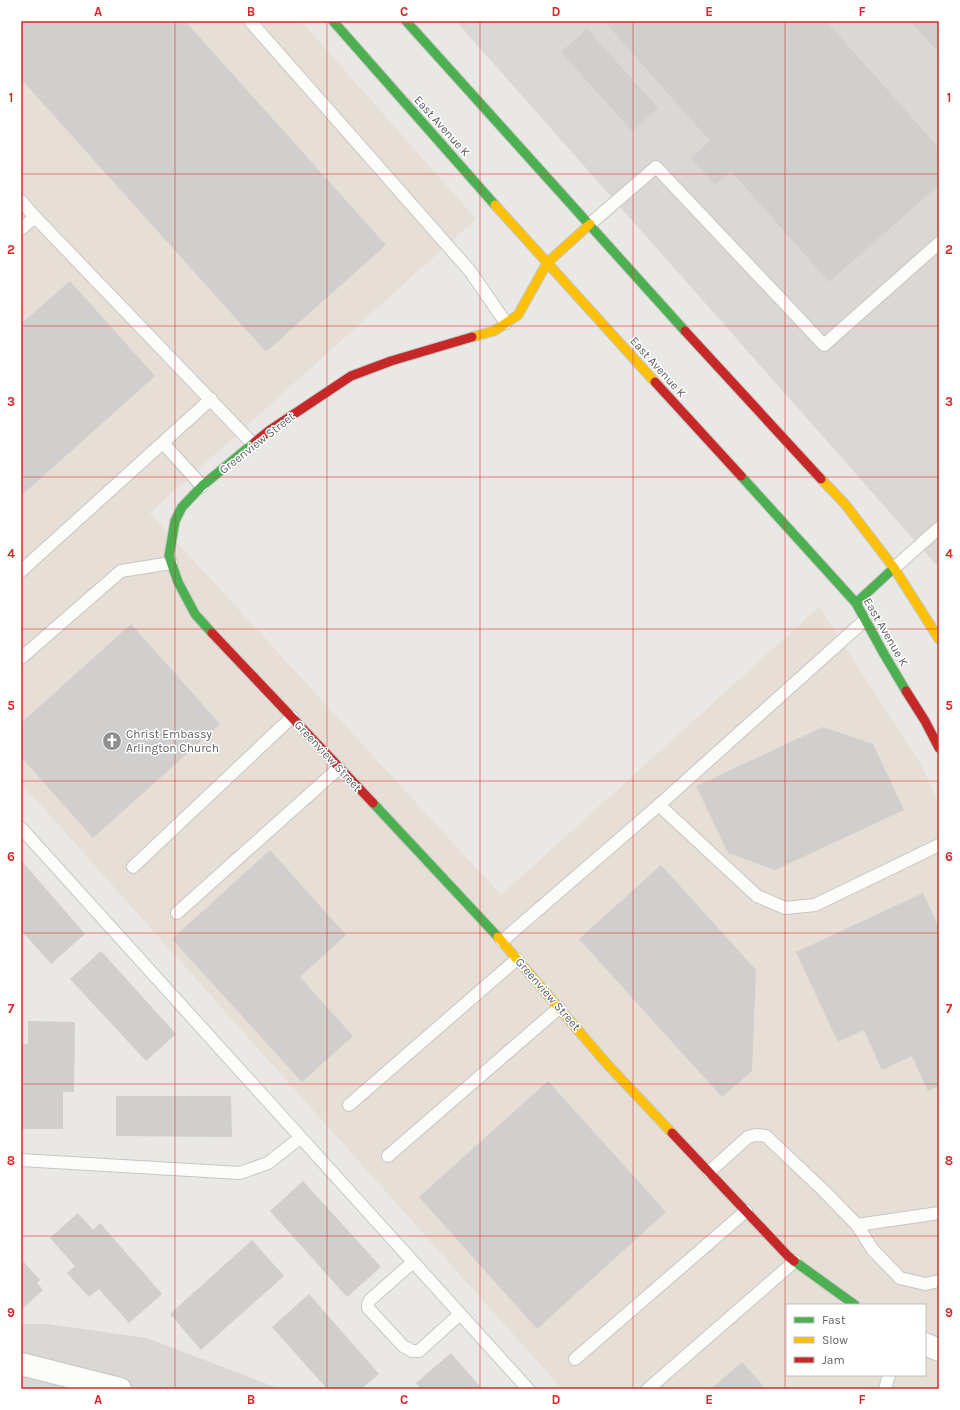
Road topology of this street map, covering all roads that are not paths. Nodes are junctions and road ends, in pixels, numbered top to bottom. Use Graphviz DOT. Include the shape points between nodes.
graph roads {
  1 [pos="250,21"];
  2 [pos="333,21"];
  3 [pos="406,21"];
  4 [pos="21,201"];
  5 [pos="35,217"];
  6 [pos="590,224"];
  7 [pos="21,229"];
  8 [pos="939,243"];
  9 [pos="547,263"];
  10 [pos="506,323"];
  11 [pos="211,399"];
  12 [pos="163,443"];
  13 [pos="253,444"];
  14 [pos="202,486"];
  15 [pos="939,528"];
  16 [pos="171,563"];
  17 [pos="894,568"];
  18 [pos="21,571"];
  19 [pos="856,603"];
  20 [pos="865,620"];
  21 [pos="939,639"];
  22 [pos="21,658"];
  23 [pos="292,717"];
  24 [pos="939,748"];
  25 [pos="339,768"];
  26 [pos="659,805"];
  27 [pos="21,828"];
  28 [pos="939,844"];
  29 [pos="133,867"];
  30 [pos="177,913"];
  31 [pos="502,941"];
  32 [pos="517,959"];
  33 [pos="559,1008"];
  34 [pos="349,1105"];
  35 [pos="300,1138"];
  36 [pos="388,1156"];
  37 [pos="21,1160"];
  38 [pos="709,1172"];
  39 [pos="746,1211"];
  40 [pos="939,1213"];
  41 [pos="857,1225"];
  42 [pos="795,1261"];
  43 [pos="413,1262"];
  44 [pos="939,1281"];
  45 [pos="854,1304"];
  46 [pos="460,1314"];
  47 [pos="926,1344"];
  48 [pos="939,1350"];
  49 [pos="576,1359"];
  50 [pos="21,1364"];
  51 [pos="889,1376"];
  52 [pos="120,1389"];
  53 [pos="528,1389"];
  54 [pos="648,1389"];
  55 [pos="885,1389"];
  1 -- 10 [label="lane" via="470,271"];
  2 -- 9 [label="street, East Avenue K"];
  3 -- 6 [label="street"];
  4 -- 5 [label="lane"];
  5 -- 7 [label="lane"];
  5 -- 11 [label="lane"];
  6 -- 8 [label="lane" via="656,167 824,345"];
  6 -- 9 [label="street, Greenview Street"];
  6 -- 17 [label="street" via="754,408 845,504"];
  9 -- 10 [label="street, Greenview Street" via="518,315"];
  9 -- 19 [label="street, East Avenue K"];
  10 -- 13 [label="street, Greenview Street" via="494,330 391,361 351,376"];
  11 -- 12 [label="lane"];
  11 -- 13 [label="lane"];
  12 -- 14 [label="lane"];
  12 -- 18 [label="lane"];
  13 -- 14 [label="street, Greenview Street"];
  14 -- 16 [label="street, Greenview Street" via="182,507 175,521 169,556"];
  15 -- 17 [label="lane"];
  16 -- 22 [label="lane" via="121,571"];
  16 -- 23 [label="street, Greenview Street" via="195,614"];
  17 -- 19 [label="street"];
  17 -- 21 [label="street"];
  19 -- 20 [label="street, East Avenue K"];
  20 -- 24 [label="street, East Avenue K"];
  20 -- 26 [label="lane"];
  23 -- 25 [label="street, Greenview Street"];
  23 -- 29 [label="lane"];
  25 -- 30 [label="lane"];
  25 -- 31 [label="street, Greenview Street"];
  26 -- 28 [label="lane" via="757,896 785,908 815,905"];
  26 -- 31 [label="lane"];
  27 -- 35 [label="lane"];
  31 -- 32 [label="street, Greenview Street"];
  32 -- 33 [label="street, Greenview Street"];
  32 -- 34 [label="lane"];
  33 -- 36 [label="lane"];
  33 -- 38 [label="street, Greenview Street"];
  35 -- 37 [label="lane" via="268,1163 240,1173"];
  35 -- 43 [label="lane"];
  38 -- 39 [label="street, Greenview Street"];
  38 -- 41 [label="lane" via="748,1137 766,1136"];
  39 -- 42 [label="street, Greenview Street"];
  39 -- 49 [label="lane"];
  40 -- 41 [label="lane"];
  41 -- 44 [label="lane" via="873,1250 900,1278 925,1284"];
  42 -- 45 [label="street, Greenview Street"];
  42 -- 54 [label="lane"];
  43 -- 46 [label="lane"];
  43 -- 46 [label="lane" via="370,1300 368,1308 403,1346 412,1351 420,1351"];
  46 -- 53 [label="lane"];
  47 -- 48 [label="street"];
  50 -- 52 [label="street"];
  51 -- 55 [label="lane"];
}
